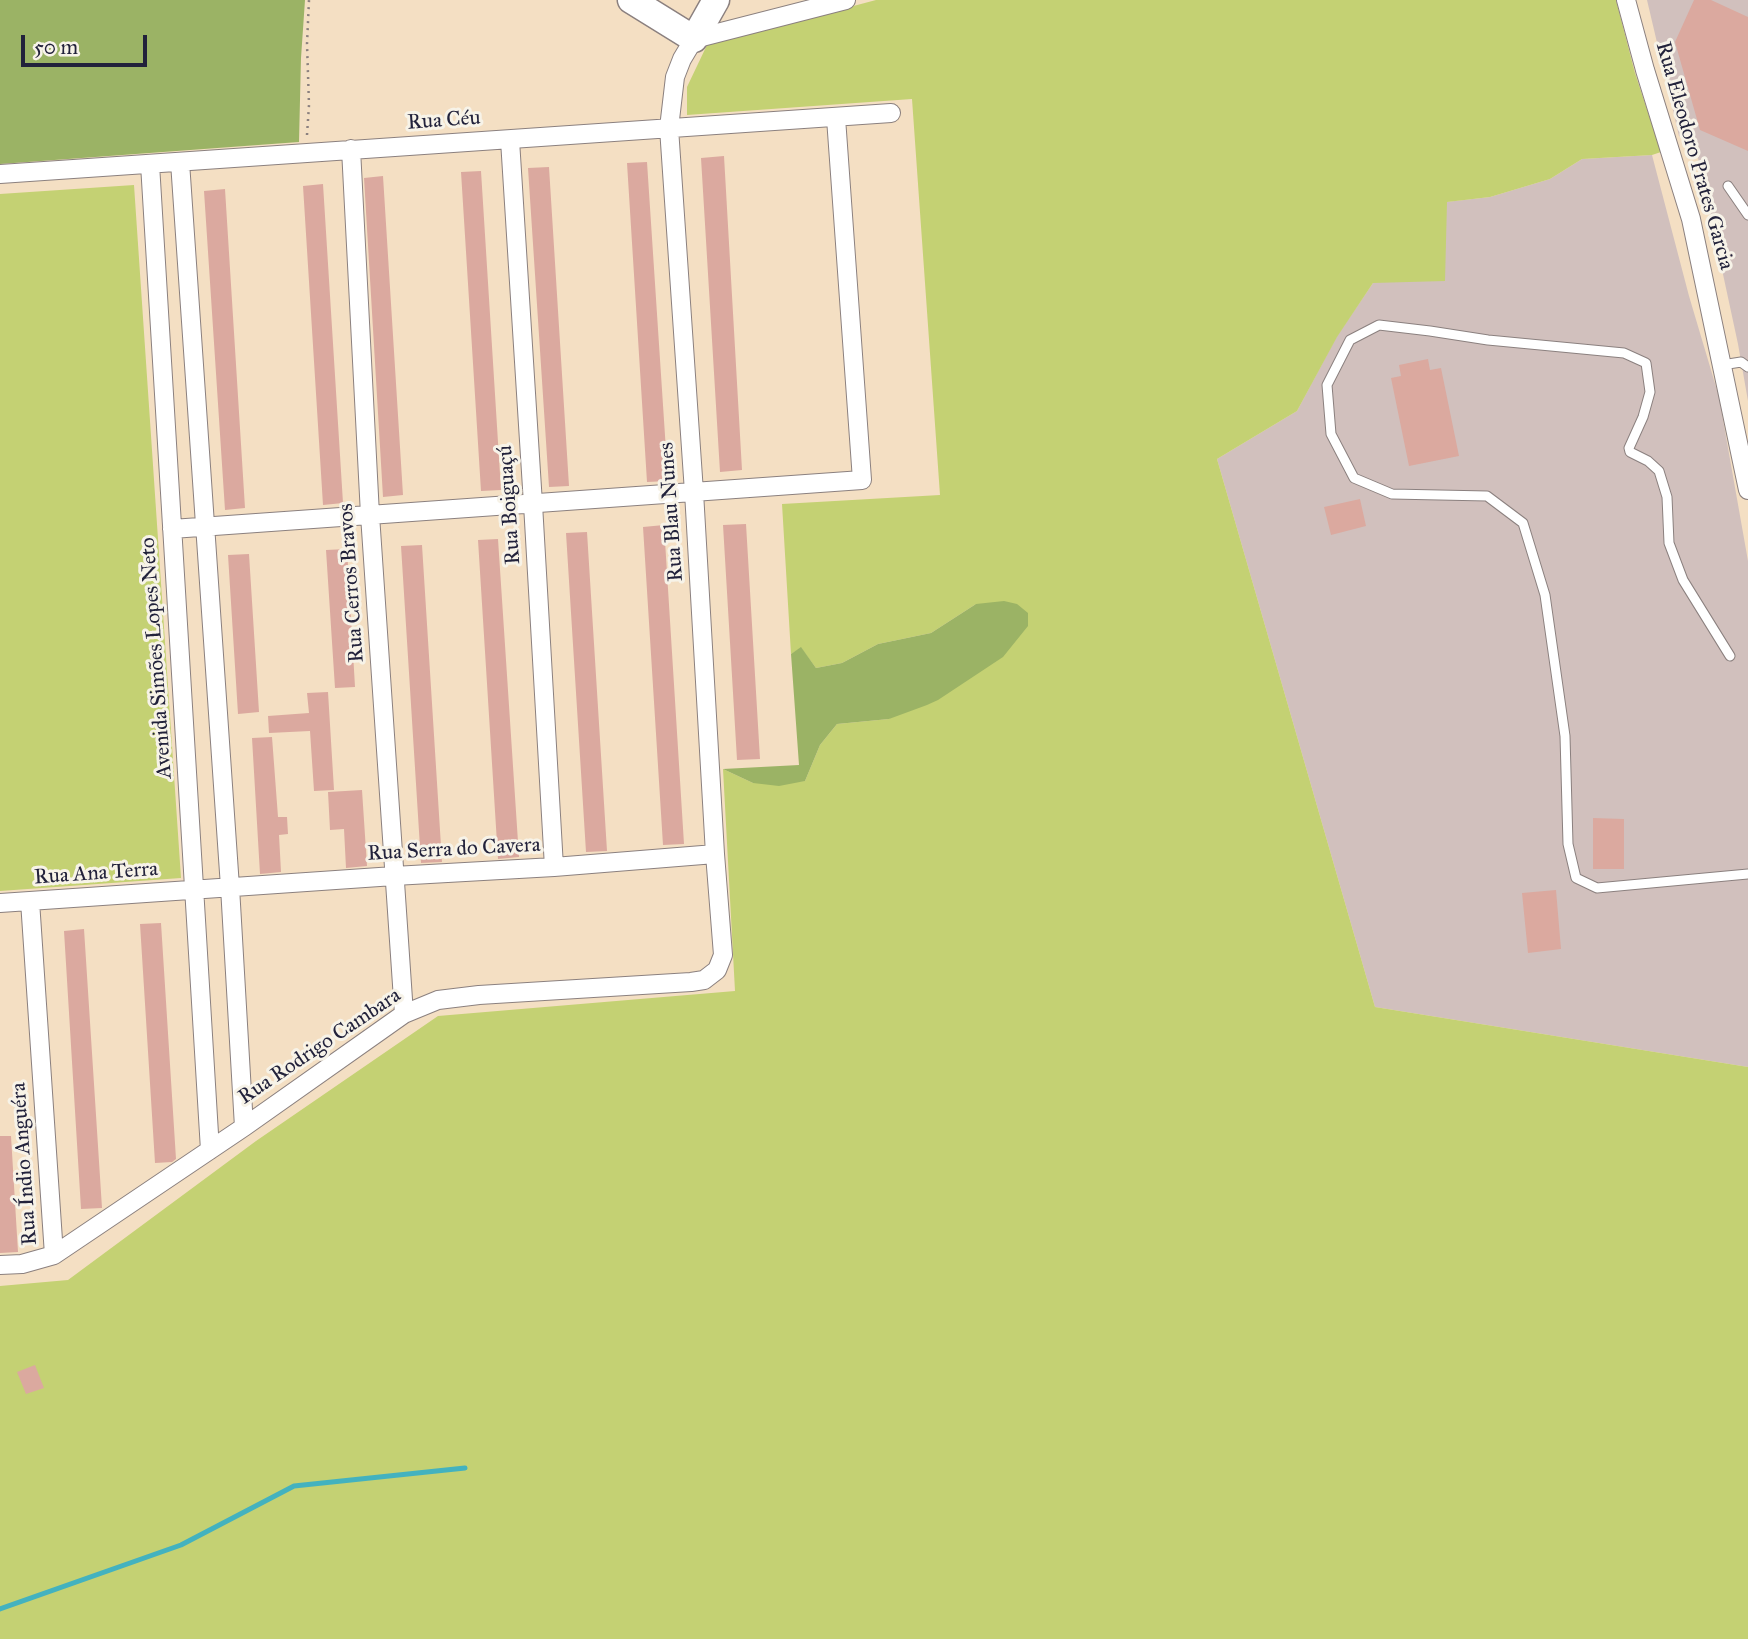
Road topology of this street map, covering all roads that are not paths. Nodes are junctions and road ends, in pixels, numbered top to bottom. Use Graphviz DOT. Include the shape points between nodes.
graph roads {
  1 [pos="631,0"];
  2 [pos="716,0"];
  3 [pos="846,0"];
  4 [pos="1626,0"];
  5 [pos="694,38"];
  6 [pos="891,113"];
  7 [pos="835,118"];
  8 [pos="669,128"];
  9 [pos="510,140"];
  10 [pos="351,149"];
  11 [pos="180,162"];
  12 [pos="150,164"];
  13 [pos="0,174"];
  14 [pos="1728,186"];
  15 [pos="1748,215"];
  16 [pos="1722,365"];
  17 [pos="1748,367"];
  18 [pos="1748,490"];
  19 [pos="694,492"];
  20 [pos="533,503"];
  21 [pos="370,514"];
  22 [pos="205,527"];
  23 [pos="172,529"];
  24 [pos="1730,656"];
  25 [pos="715,854"];
  26 [pos="554,867"];
  27 [pos="1748,874"];
  28 [pos="394,876"];
  29 [pos="230,887"];
  30 [pos="195,890"];
  31 [pos="30,901"];
  32 [pos="0,903"];
  33 [pos="704,980"];
  34 [pos="404,1014"];
  35 [pos="244,1127"];
  36 [pos="209,1150"];
  37 [pos="54,1255"];
  38 [pos="0,1265"];
  1 -- 5 [label="street"];
  2 -- 5 [label="street"];
  3 -- 5 [label="street"];
  4 -- 16 [label="street, Rua Eleodoro Prates Garcia" via="1691,219"];
  5 -- 8 [label="street, Rua Blau Nunes" via="675,77"];
  6 -- 7 [label="street, Rua Céu"];
  7 -- 8 [label="street, Rua Céu"];
  7 -- 19 [label="street" via="862,480"];
  8 -- 9 [label="street, Rua Céu"];
  8 -- 19 [label="street, Rua Blau Nunes"];
  9 -- 10 [label="street, Rua Céu"];
  9 -- 20 [label="street, Rua Boiguaçú"];
  10 -- 11 [label="street, Rua Céu"];
  10 -- 21 [label="street, Rua Cerros Bravos"];
  11 -- 12 [label="street, Rua Céu"];
  11 -- 22 [label="street"];
  12 -- 13 [label="street, Rua Céu"];
  12 -- 23 [label="street, Avenida Simões Lopes Neto"];
  14 -- 15 [label="lane"];
  16 -- 17 [label="lane" via="1741,362"];
  16 -- 18 [label="street, Rua Eleodoro Prates Garcia"];
  19 -- 20 [label="street"];
  19 -- 25 [label="street, Rua Blau Nunes"];
  20 -- 21 [label="street"];
  20 -- 26 [label="street, Rua Boiguaçú"];
  21 -- 22 [label="street"];
  21 -- 28 [label="street, Rua Cerros Bravos"];
  22 -- 23 [label="street"];
  22 -- 29 [label="street"];
  23 -- 30 [label="street, Avenida Simões Lopes Neto"];
  24 -- 27 [label="lane" via="1683,580 1669,543 1667,497 1659,471 1630,452 1650,392 1646,363 1624,353 1379,325 1350,340 1326,385 1331,434 1354,478 1392,494 1487,496 1523,523 1545,595 1565,736 1568,844 1576,878 1597,888"];
  25 -- 26 [label="street, Rua Serra do Cavera"];
  25 -- 33 [label="street, Rua Blau Nunes" via="723,955 718,971"];
  26 -- 28 [label="street, Rua Serra do Cavera"];
  28 -- 29 [label="street, Rua Serra do Cavera"];
  28 -- 34 [label="street, Rua Cerros Bravos"];
  29 -- 30 [label="street, Rua Serra do Cavera"];
  29 -- 35 [label="street"];
  30 -- 31 [label="street, Rua Ana Terra"];
  30 -- 36 [label="street, Avenida Simões Lopes Neto"];
  31 -- 32 [label="street, Rua Ana Terra"];
  31 -- 37 [label="street, Rua Índio Anguéra"];
  33 -- 34 [label="street, Rua Rodrigo Cambara" via="479,995 438,1000"];
  34 -- 35 [label="street, Rua Rodrigo Cambara"];
  35 -- 36 [label="street, Rua Rodrigo Cambara"];
  36 -- 37 [label="street, Rua Rodrigo Cambara"];
  37 -- 38 [label="street, Rua Rodrigo Cambara"];
}
